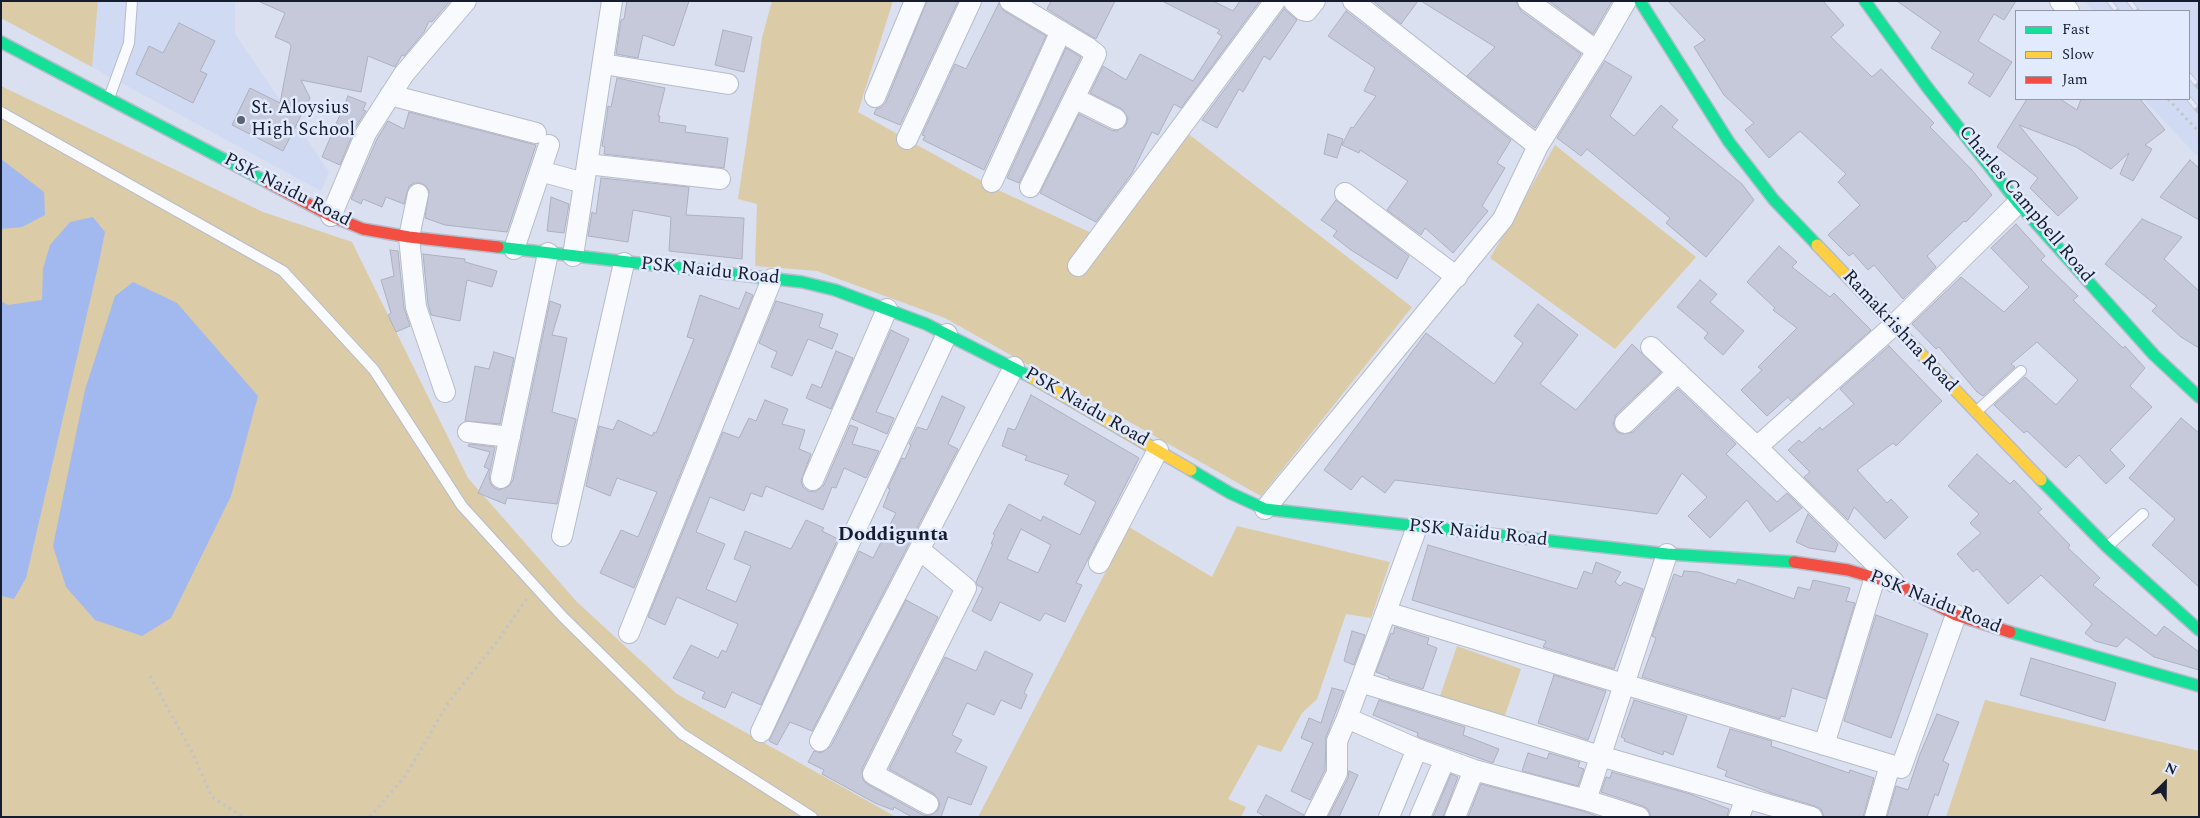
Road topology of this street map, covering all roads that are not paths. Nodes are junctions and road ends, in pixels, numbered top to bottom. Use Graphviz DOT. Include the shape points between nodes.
graph roads {
  1 [pos="132,1"];
  2 [pos="466,1"];
  3 [pos="612,1"];
  4 [pos="914,1"];
  5 [pos="971,1"];
  6 [pos="1010,1"];
  7 [pos="1275,1"];
  8 [pos="1293,1"];
  9 [pos="1315,1"];
  10 [pos="1353,1"];
  11 [pos="1528,1"];
  12 [pos="1626,1"];
  13 [pos="1640,1"];
  14 [pos="1865,1"];
  15 [pos="1061,31"];
  16 [pos="1,42"];
  17 [pos="1597,51"];
  18 [pos="603,64"];
  19 [pos="728,84"];
  20 [pos="390,95"];
  21 [pos="874,97"];
  22 [pos="1074,98"];
  23 [pos="109,99"];
  24 [pos="1,112"];
  25 [pos="1116,119"];
  26 [pos="907,139"];
  27 [pos="1538,146"];
  28 [pos="540,171"];
  29 [pos="586,174"];
  30 [pos="720,179"];
  31 [pos="992,182"];
  32 [pos="1030,187"];
  33 [pos="1345,193"];
  34 [pos="418,194"];
  35 [pos="2018,202"];
  36 [pos="331,216"];
  37 [pos="409,237"];
  38 [pos="514,249"];
  39 [pos="548,253"];
  40 [pos="573,256"];
  41 [pos="624,263"];
  42 [pos="1078,266"];
  43 [pos="1457,277"];
  44 [pos="772,279"];
  45 [pos="887,309"];
  46 [pos="1892,326"];
  47 [pos="947,334"];
  48 [pos="1651,346"];
  49 [pos="1014,367"];
  50 [pos="2021,371"];
  51 [pos="1678,372"];
  52 [pos="445,392"];
  53 [pos="2199,397"];
  54 [pos="1975,413"];
  55 [pos="1625,423"];
  56 [pos="468,432"];
  57 [pos="510,437"];
  58 [pos="1756,447"];
  59 [pos="1158,450"];
  60 [pos="501,478"];
  61 [pos="813,480"];
  62 [pos="1264,510"];
  63 [pos="2143,514"];
  64 [pos="1417,527"];
  65 [pos="562,536"];
  66 [pos="2107,547"];
  67 [pos="920,550"];
  68 [pos="1667,554"];
  69 [pos="1099,563"];
  70 [pos="1875,577"];
  71 [pos="1896,584"];
  72 [pos="1386,612"];
  73 [pos="1956,615"];
  74 [pos="2199,630"];
  75 [pos="628,633"];
  76 [pos="1360,682"];
  77 [pos="1624,686"];
  78 [pos="2199,686"];
  79 [pos="1347,718"];
  80 [pos="761,732"];
  81 [pos="820,741"];
  82 [pos="1824,745"];
  83 [pos="1417,749"];
  84 [pos="1600,756"];
  85 [pos="1445,759"];
  86 [pos="1890,765"];
  87 [pos="1474,770"];
  88 [pos="1746,798"];
  89 [pos="1586,800"];
  90 [pos="928,804"];
  91 [pos="812,817"];
  92 [pos="1315,817"];
  93 [pos="1389,817"];
  94 [pos="1420,817"];
  95 [pos="1455,817"];
  96 [pos="1639,817"];
  97 [pos="1739,817"];
  98 [pos="1812,817"];
  99 [pos="1875,817"];
  1 -- 23 [label="lane" via="129,43"];
  2 -- 20 [label="street"];
  3 -- 18 [label="street"];
  4 -- 21 [label="street"];
  5 -- 26 [label="street"];
  6 -- 15 [label="street"];
  7 -- 42 [label="street"];
  8 -- 9 [label="street" via="1307,11"];
  10 -- 27 [label="street"];
  11 -- 17 [label="street"];
  12 -- 17 [label="street"];
  13 -- 46 [label="street, Ramakrishna Road" via="1752,174"];
  14 -- 35 [label="street, Charles Campbell Road" via="1927,87"];
  15 -- 22 [label="street" via="1096,54"];
  15 -- 31 [label="street"];
  16 -- 23 [label="street, PSK Naidu Road"];
  17 -- 27 [label="street"];
  18 -- 19 [label="street"];
  18 -- 29 [label="street"];
  20 -- 28 [label="street" via="543,139"];
  20 -- 36 [label="street" via="366,133"];
  22 -- 25 [label="street"];
  22 -- 32 [label="street"];
  23 -- 36 [label="street, PSK Naidu Road"];
  24 -- 91 [label="lane" via="282,271 374,370 462,506 563,617 682,734"];
  27 -- 43 [label="street" via="1503,219"];
  28 -- 29 [label="street"];
  28 -- 38 [label="street"];
  29 -- 30 [label="street"];
  29 -- 40 [label="street"];
  33 -- 43 [label="street"];
  34 -- 37 [label="street"];
  35 -- 46 [label="street"];
  35 -- 53 [label="street, Charles Campbell Road" via="2149,349"];
  36 -- 37 [label="street, PSK Naidu Road" via="363,229"];
  37 -- 38 [label="street, PSK Naidu Road"];
  37 -- 52 [label="street" via="416,307"];
  38 -- 39 [label="street, PSK Naidu Road"];
  39 -- 40 [label="street, PSK Naidu Road"];
  39 -- 57 [label="street"];
  40 -- 41 [label="street, PSK Naidu Road"];
  41 -- 44 [label="street, PSK Naidu Road"];
  41 -- 65 [label="street"];
  43 -- 62 [label="street"];
  44 -- 45 [label="street, PSK Naidu Road" via="817,285"];
  44 -- 75 [label="street"];
  45 -- 47 [label="street, PSK Naidu Road"];
  45 -- 61 [label="street"];
  46 -- 54 [label="street, Ramakrishna Road"];
  46 -- 58 [label="street"];
  47 -- 49 [label="street, PSK Naidu Road"];
  47 -- 80 [label="street"];
  48 -- 51 [label="street"];
  49 -- 59 [label="street, PSK Naidu Road"];
  49 -- 67 [label="street"];
  50 -- 54 [label="lane"];
  51 -- 55 [label="street"];
  51 -- 58 [label="street"];
  54 -- 66 [label="street, Ramakrishna Road"];
  56 -- 57 [label="street"];
  57 -- 60 [label="street"];
  58 -- 71 [label="street"];
  59 -- 62 [label="street, PSK Naidu Road"];
  59 -- 69 [label="street"];
  62 -- 64 [label="street, PSK Naidu Road"];
  63 -- 66 [label="lane"];
  64 -- 68 [label="street, PSK Naidu Road"];
  64 -- 72 [label="street"];
  66 -- 74 [label="street, Ramakrishna Road"];
  67 -- 81 [label="street"];
  67 -- 90 [label="street" via="966,588 873,774"];
  68 -- 70 [label="street, PSK Naidu Road" via="1806,563"];
  68 -- 77 [label="street"];
  70 -- 71 [label="street, PSK Naidu Road"];
  70 -- 82 [label="street"];
  71 -- 73 [label="street, PSK Naidu Road"];
  72 -- 76 [label="street"];
  72 -- 77 [label="street"];
  73 -- 78 [label="street, PSK Naidu Road"];
  73 -- 86 [label="street" via="1901,768"];
  76 -- 79 [label="street"];
  76 -- 84 [label="street"];
  77 -- 82 [label="street"];
  77 -- 84 [label="street"];
  79 -- 83 [label="street"];
  79 -- 92 [label="street" via="1337,740 1337,773"];
  82 -- 86 [label="street"];
  83 -- 85 [label="street"];
  83 -- 93 [label="street"];
  84 -- 88 [label="street"];
  84 -- 89 [label="street"];
  85 -- 87 [label="street"];
  85 -- 94 [label="street"];
  86 -- 99 [label="street"];
  87 -- 89 [label="street"];
  87 -- 95 [label="street"];
  88 -- 97 [label="street"];
  88 -- 98 [label="street"];
  89 -- 96 [label="street"];
}
